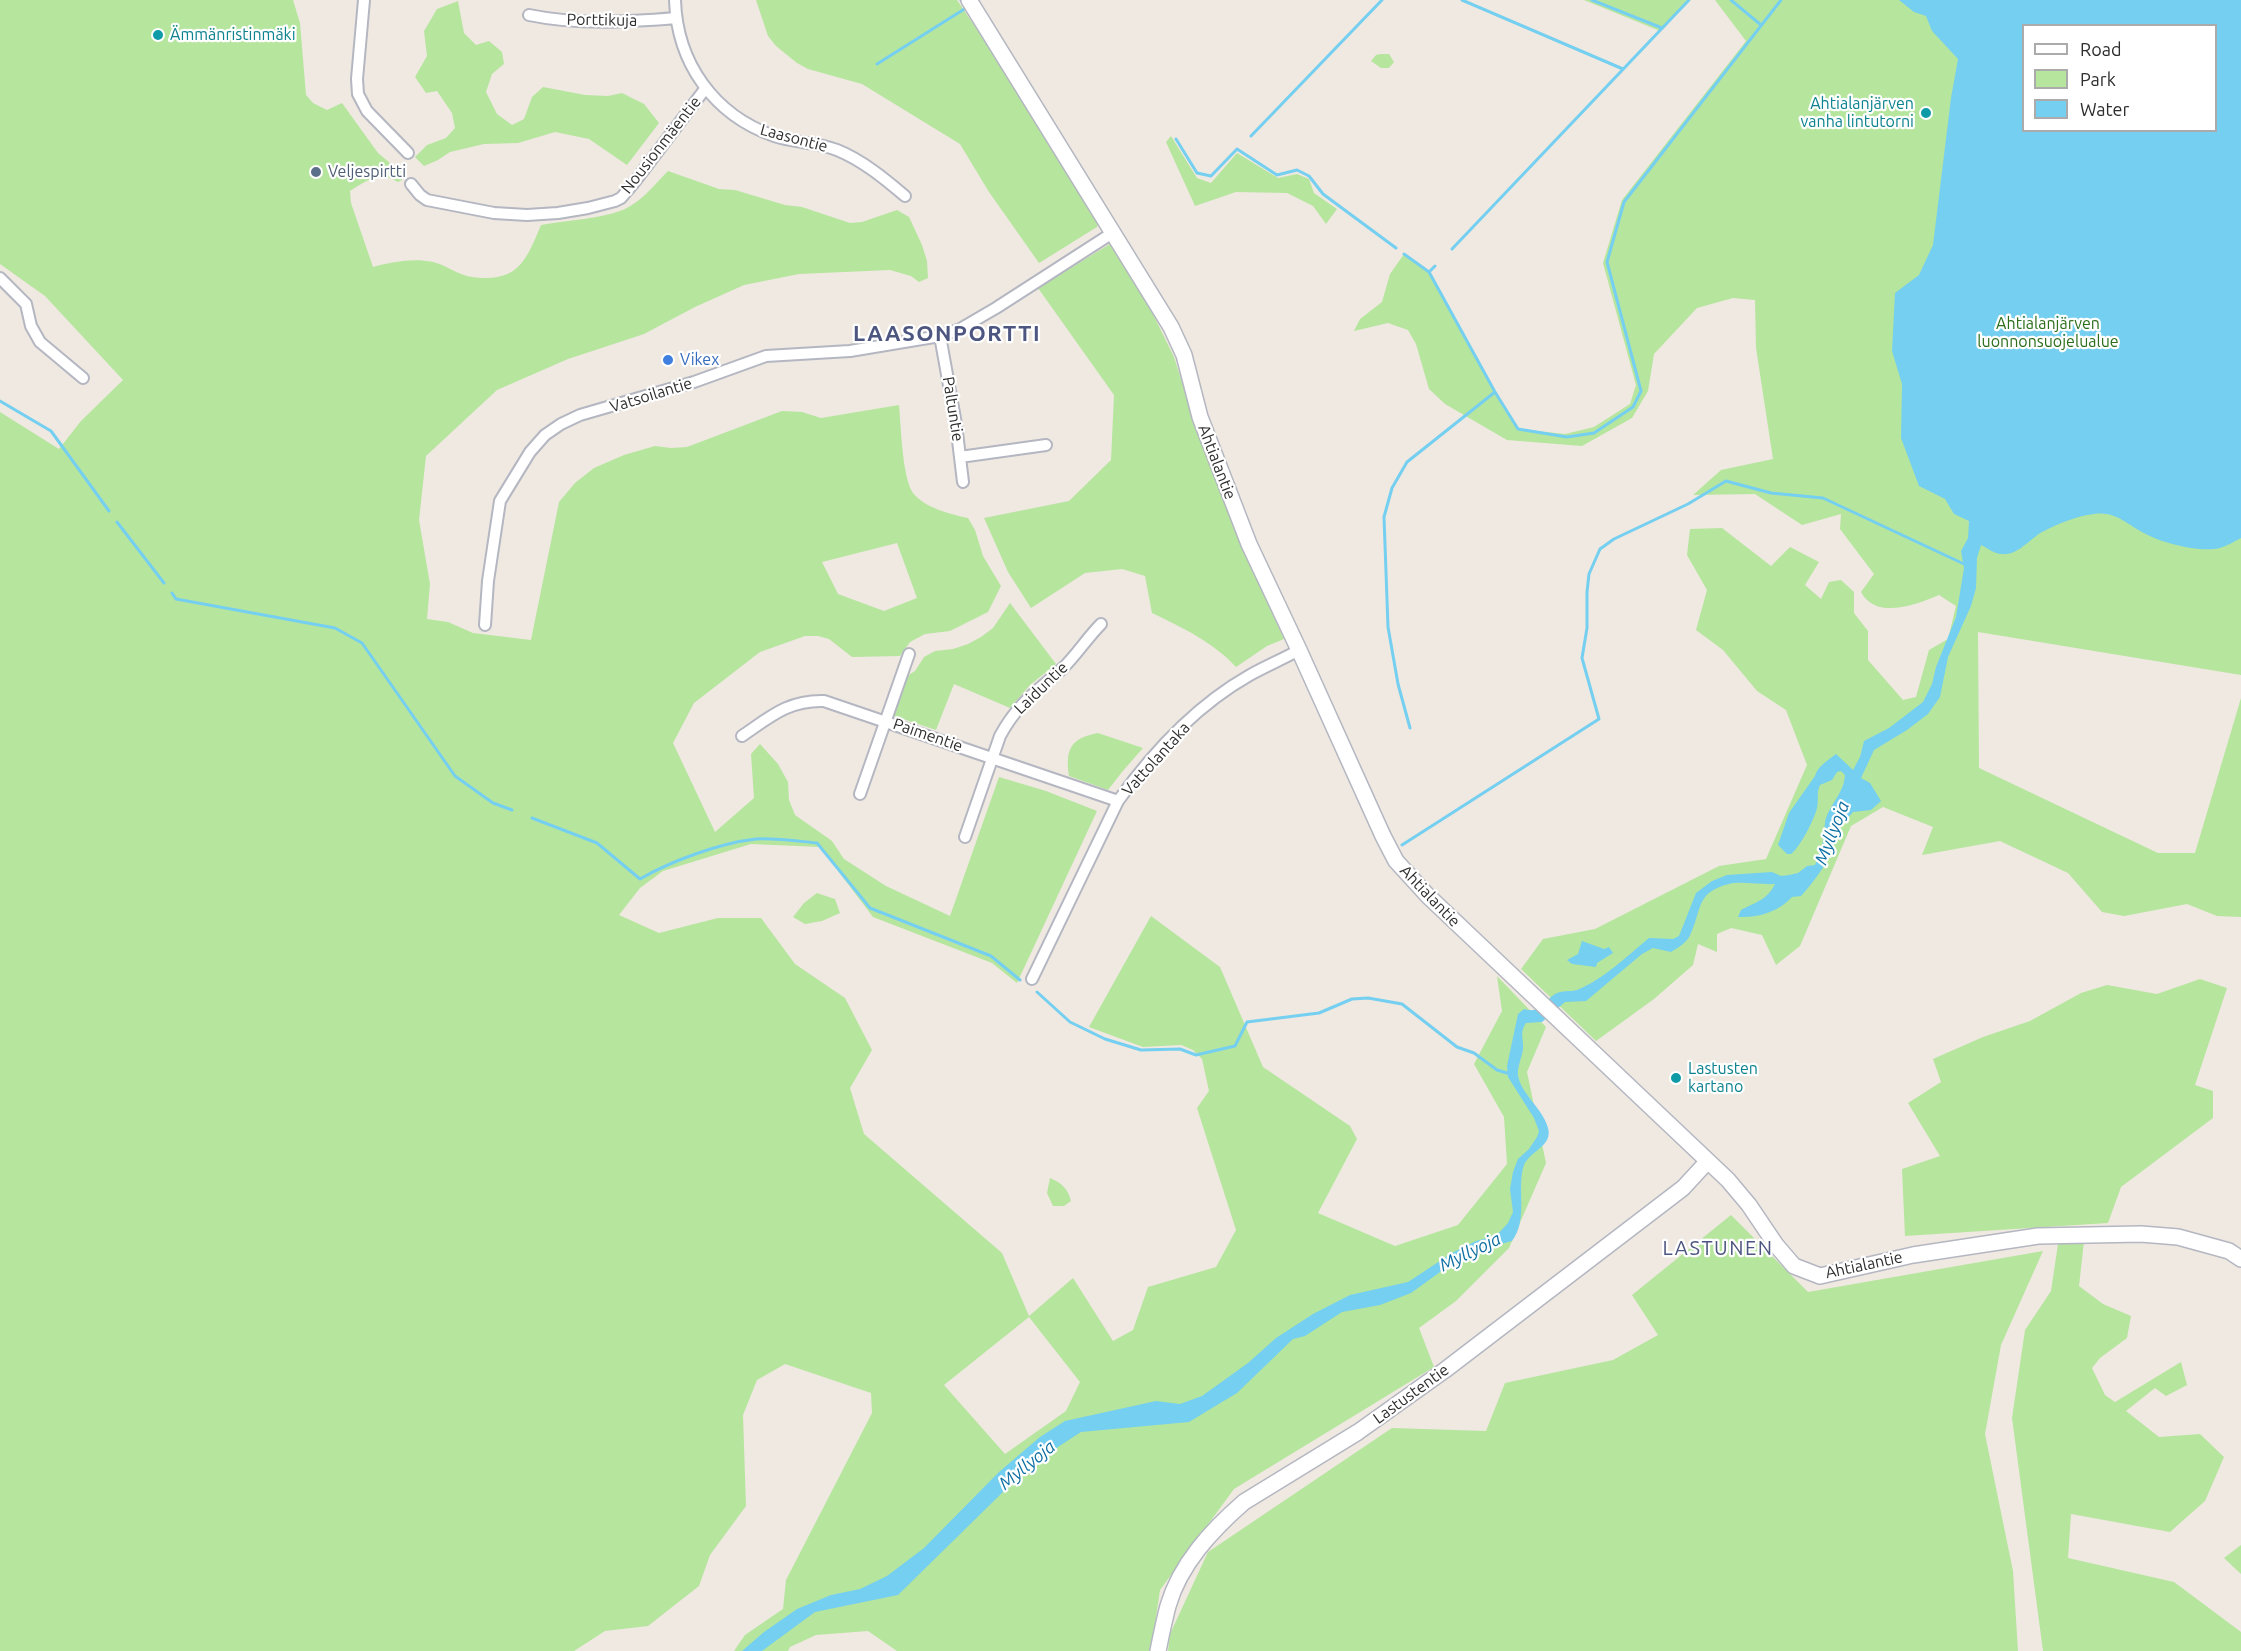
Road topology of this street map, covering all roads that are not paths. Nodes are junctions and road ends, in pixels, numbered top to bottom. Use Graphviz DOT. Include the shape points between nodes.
graph roads {
  1 [pos="364,0"];
  2 [pos="675,0"];
  3 [pos="969,0"];
  4 [pos="529,15"];
  5 [pos="676,18"];
  6 [pos="705,89"];
  7 [pos="408,153"];
  8 [pos="411,184"];
  9 [pos="905,196"];
  10 [pos="1114,232"];
  11 [pos="0,278"];
  12 [pos="940,336"];
  13 [pos="83,378"];
  14 [pos="1046,445"];
  15 [pos="960,457"];
  16 [pos="963,482"];
  17 [pos="1101,624"];
  18 [pos="485,625"];
  19 [pos="1299,650"];
  20 [pos="909,654"];
  21 [pos="885,720"];
  22 [pos="742,736"];
  23 [pos="992,758"];
  24 [pos="860,794"];
  25 [pos="1118,801"];
  26 [pos="965,837"];
  27 [pos="1032,979"];
  28 [pos="1707,1162"];
  29 [pos="2241,1259"];
  30 [pos="1158,1651"];
  1 -- 7 [label="street" via="358,94 367,111"];
  2 -- 5 [label="street, Laasontie"];
  3 -- 10 [label="street, Ahtialantie"];
  4 -- 5 [label="street, Porttikuja" via="600,22"];
  5 -- 6 [label="street, Laasontie" via="684,50"];
  6 -- 8 [label="street, Nousionmäentie" via="628,190 615,201 558,213 494,213 427,200"];
  6 -- 9 [label="street, Laasontie" via="746,124 776,136 830,147 888,180"];
  10 -- 12 [label="street, Vatsoilantie" via="988,313"];
  10 -- 19 [label="street, Ahtialantie" via="1172,327 1184,355 1200,417 1249,544"];
  11 -- 13 [label="street" via="26,304 30,326 40,342"];
  12 -- 15 [label="street, Paltuntie"];
  12 -- 18 [label="street, Vatsoilantie" via="856,351 759,358 561,424 526,457 500,501"];
  14 -- 15 [label="street"];
  15 -- 16 [label="street, Paltuntie"];
  17 -- 23 [label="street, Laiduntie" via="1068,663 1035,690 1008,720"];
  19 -- 25 [label="street, Vattolantaka" via="1216,698 1151,760"];
  19 -- 28 [label="street, Ahtialantie" via="1396,861"];
  20 -- 21 [label="street"];
  21 -- 22 [label="street, Paimentie" via="824,700 806,700 779,711"];
  21 -- 23 [label="street, Paimentie"];
  21 -- 24 [label="street"];
  23 -- 25 [label="street, Paimentie"];
  23 -- 26 [label="street, Laiduntie"];
  25 -- 27 [label="street, Vattolantaka"];
  28 -- 29 [label="street, Ahtialantie" via="1739,1192 1794,1266 1820,1276 1913,1255 2038,1236 2178,1237 2229,1251"];
  28 -- 30 [label="street, Lastustentie" via="1683,1188 1445,1370 1227,1517 1190,1559 1169,1603"];
}
